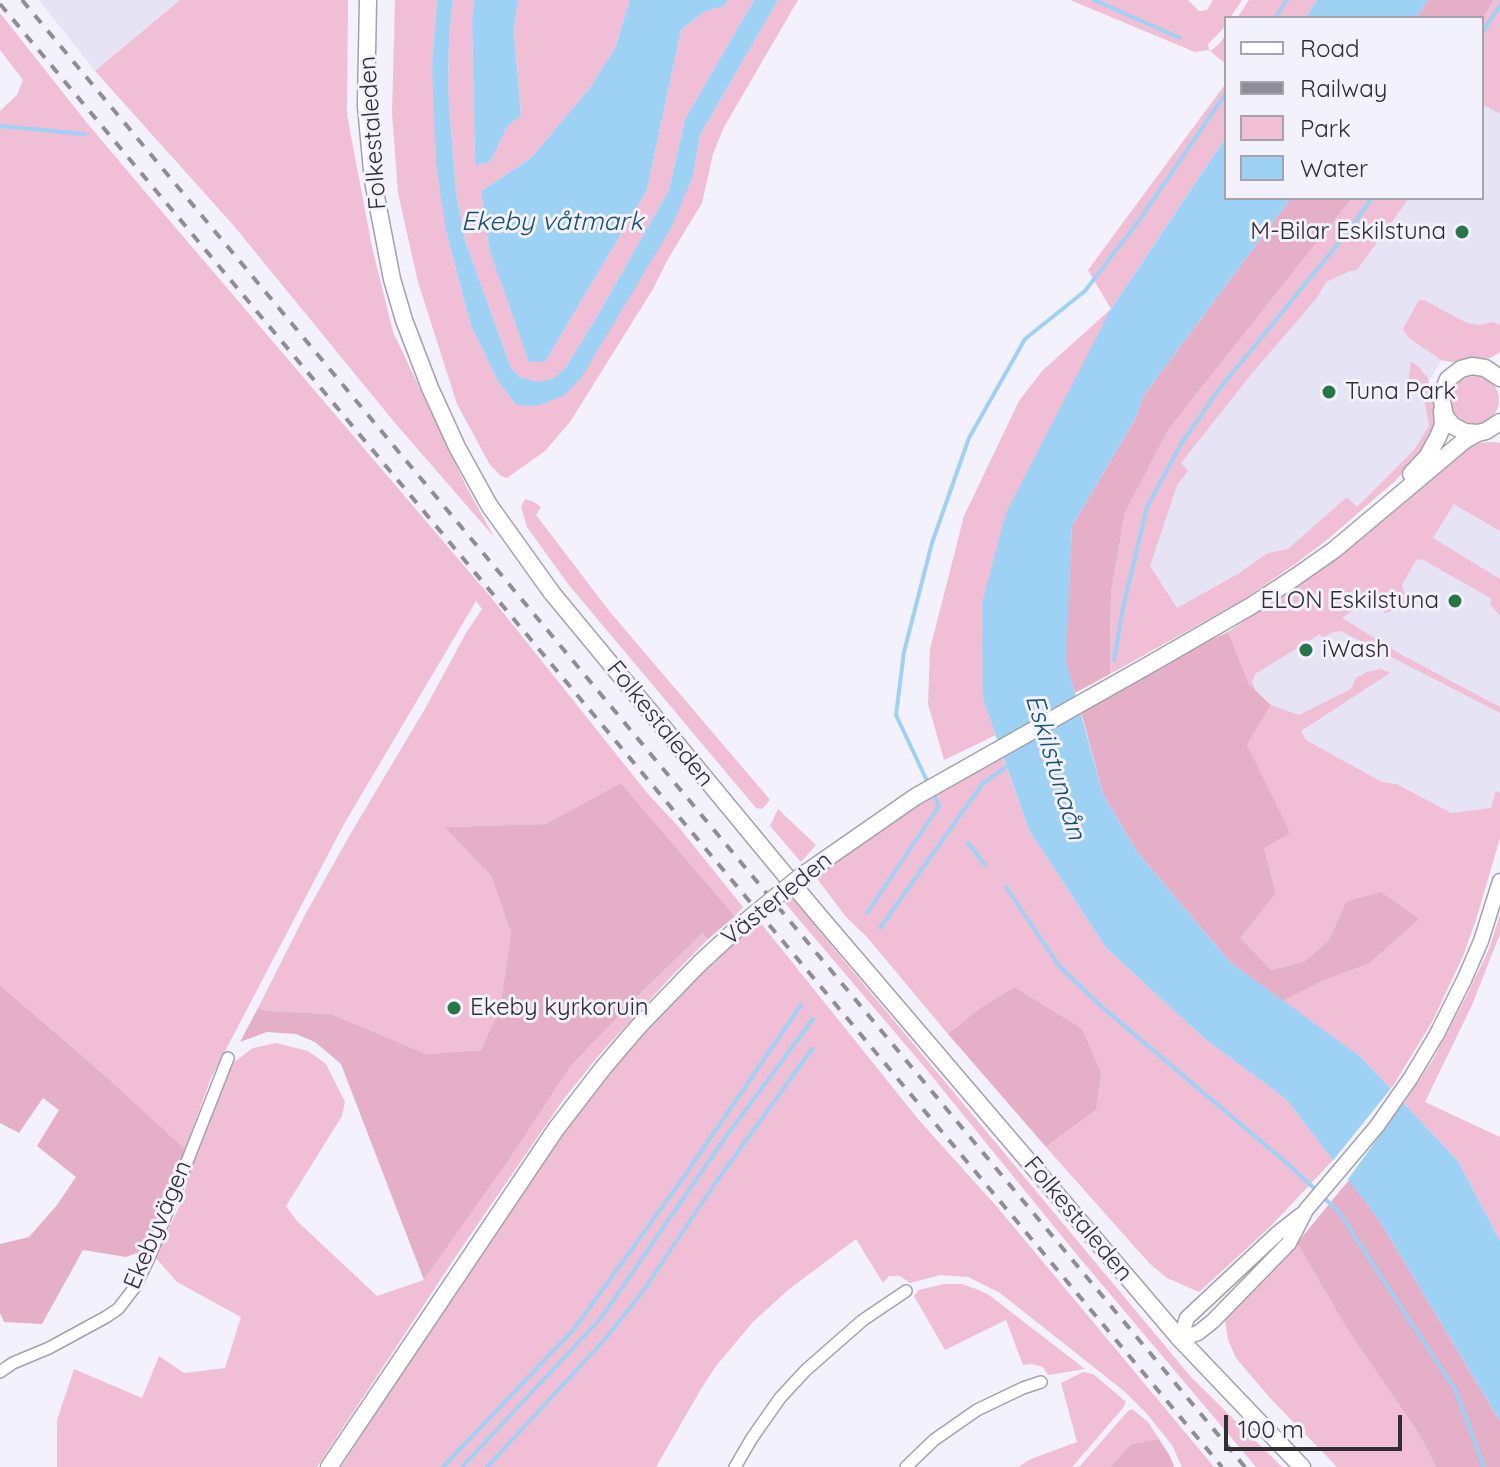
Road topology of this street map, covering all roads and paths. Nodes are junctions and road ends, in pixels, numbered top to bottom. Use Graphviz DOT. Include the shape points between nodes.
graph roads {
  1 [pos="368,0"];
  2 [pos="1500,358"];
  3 [pos="1485,368"];
  4 [pos="1500,378"];
  5 [pos="1442,409"];
  6 [pos="1491,430"];
  7 [pos="1385,505"];
  8 [pos="1500,881"];
  9 [pos="228,1058"];
  10 [pos="906,1291"];
  11 [pos="1180,1339"];
  12 [pos="0,1372"];
  13 [pos="1041,1382"];
  14 [pos="329,1467"];
  15 [pos="735,1467"];
  16 [pos="906,1467"];
  17 [pos="1302,1467"];
  1 -- 11 [label="main road, Folkestaleden" via="366,106 373,181 392,279 430,388 489,505 552,593 689,759"];
  2 -- 3 [label="main road"];
  3 -- 4 [label="main road"];
  3 -- 5 [label="main road, Västerleden" via="1467,367 1452,375 1442,390"];
  5 -- 6 [label="main road" via="1453,426 1465,432"];
  5 -- 7 [label="main road, Västerleden" via="1443,425 1427,457"];
  6 -- 7 [label="main road, Västerleden" via="1465,440"];
  7 -- 14 [label="main road, Västerleden, bridge" via="1334,550 1251,606 915,797 739,927 638,1027 556,1129"];
  8 -- 11 [label="street" via="1465,978 1410,1079 1311,1205 1187,1318"];
  9 -- 12 [label="street, Ekebyvägen" via="135,1287 106,1317"];
  10 -- 15 [label="street" via="806,1370 780,1398"];
  11 -- 17 [label="main road, Folkestaleden"];
  13 -- 16 [label="street" via="977,1410"];
}
